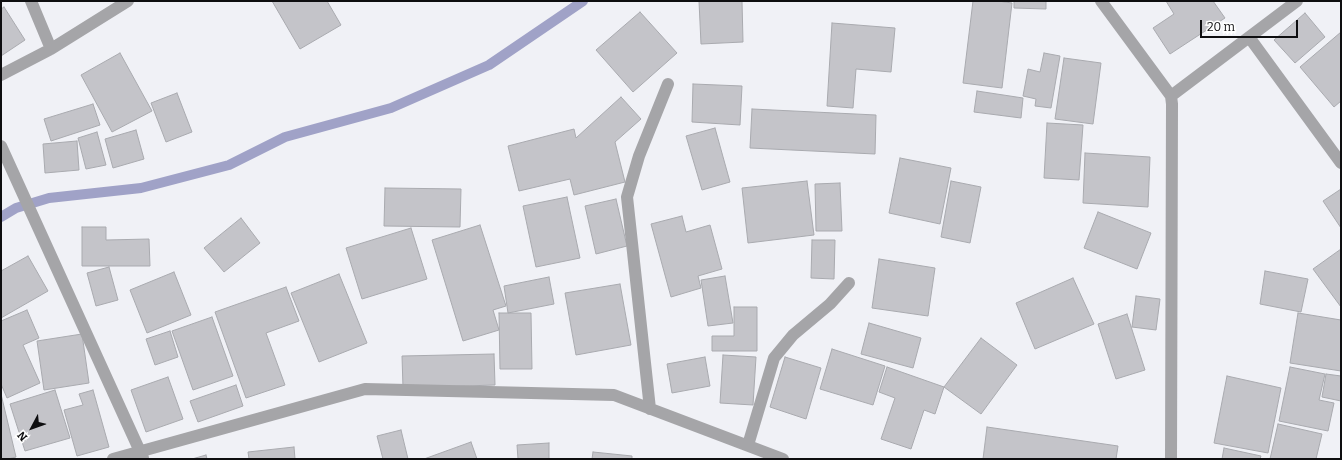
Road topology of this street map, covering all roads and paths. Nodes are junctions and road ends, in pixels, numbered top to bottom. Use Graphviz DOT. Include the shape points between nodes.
graph roads {
  1 [pos="31,1"];
  2 [pos="128,1"];
  3 [pos="1101,1"];
  4 [pos="1297,1"];
  5 [pos="1249,37"];
  6 [pos="51,49"];
  7 [pos="1,75"];
  8 [pos="668,84"];
  9 [pos="1171,96"];
  10 [pos="1,146"];
  11 [pos="1341,163"];
  12 [pos="849,283"];
  13 [pos="650,408"];
  14 [pos="748,445"];
  15 [pos="142,455"];
  16 [pos="113,459"];
  17 [pos="783,459"];
  18 [pos="1171,459"];
  1 -- 6 [label="street"];
  2 -- 6 [label="street"];
  3 -- 9 [label="street"];
  4 -- 5 [label="street"];
  5 -- 9 [label="street"];
  5 -- 11 [label="street"];
  6 -- 7 [label="street"];
  8 -- 13 [label="street" via="639,156 627,197"];
  9 -- 18 [label="street"];
  10 -- 15 [label="street"];
  12 -- 14 [label="street" via="830,304 793,336 774,358"];
  13 -- 14 [label="street"];
  13 -- 15 [label="street" via="614,395 365,388"];
  14 -- 17 [label="street"];
  15 -- 16 [label="street"];
}
